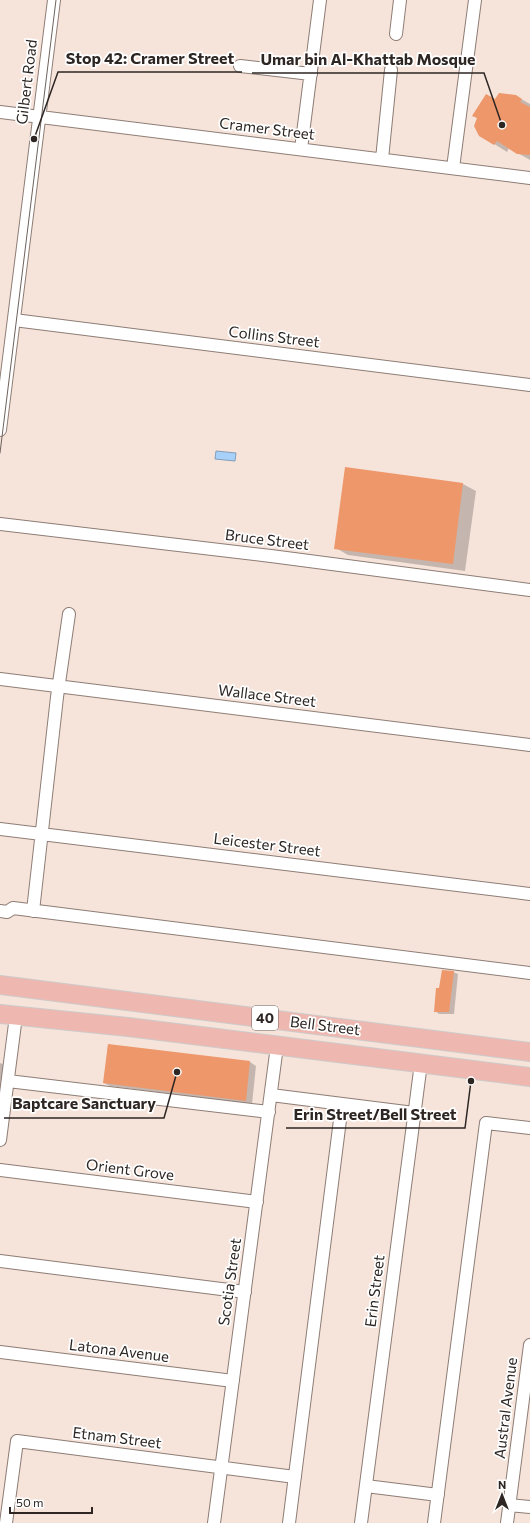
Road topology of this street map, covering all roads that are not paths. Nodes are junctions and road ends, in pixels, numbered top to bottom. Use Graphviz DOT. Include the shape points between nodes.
graph roads {
  1 [pos="54,0"];
  2 [pos="317,0"];
  3 [pos="400,0"];
  4 [pos="475,0"];
  5 [pos="396,34"];
  6 [pos="240,66"];
  7 [pos="391,70"];
  8 [pos="311,74"];
  9 [pos="0,112"];
  10 [pos="39,117"];
  11 [pos="301,149"];
  12 [pos="382,159"];
  13 [pos="453,168"];
  14 [pos="530,178"];
  15 [pos="14,320"];
  16 [pos="530,385"];
  17 [pos="0,430"];
  18 [pos="0,524"];
  19 [pos="530,590"];
  20 [pos="69,614"];
  21 [pos="0,679"];
  22 [pos="59,686"];
  23 [pos="530,745"];
  24 [pos="0,829"];
  25 [pos="42,834"];
  26 [pos="530,894"];
  27 [pos="0,911"];
  28 [pos="33,911"];
  29 [pos="530,973"];
  30 [pos="0,985"];
  31 [pos="8,1015"];
  32 [pos="277,1046"];
  33 [pos="530,1052"];
  34 [pos="421,1063"];
  35 [pos="530,1077"];
  36 [pos="8,1081"];
  37 [pos="271,1095"];
  38 [pos="342,1104"];
  39 [pos="269,1112"];
  40 [pos="414,1113"];
  41 [pos="530,1128"];
  42 [pos="0,1140"];
  43 [pos="0,1170"];
  44 [pos="257,1202"];
  45 [pos="0,1261"];
  46 [pos="245,1292"];
  47 [pos="530,1345"];
  48 [pos="0,1352"];
  49 [pos="233,1381"];
  50 [pos="222,1467"];
  51 [pos="295,1477"];
  52 [pos="366,1486"];
  53 [pos="438,1495"];
  54 [pos="509,1505"];
  55 [pos="530,1507"];
  56 [pos="4,1519"];
  57 [pos="214,1523"];
  58 [pos="289,1523"];
  59 [pos="362,1523"];
  60 [pos="434,1523"];
  61 [pos="507,1523"];
  1 -- 10 [label="street, Gilbert Road"];
  2 -- 8 [label="street"];
  3 -- 5 [label="street"];
  4 -- 13 [label="street"];
  6 -- 8 [label="street"];
  7 -- 12 [label="street"];
  8 -- 11 [label="street"];
  9 -- 10 [label="street, Cramer Street"];
  10 -- 11 [label="street, Cramer Street"];
  10 -- 15 [label="street, Gilbert Road"];
  11 -- 12 [label="street, Cramer Street"];
  12 -- 13 [label="street, Cramer Street"];
  13 -- 14 [label="street, Cramer Street"];
  15 -- 16 [label="street, Collins Street"];
  15 -- 17 [label="street, Gilbert Road"];
  18 -- 19 [label="street, Bruce Street"];
  20 -- 22 [label="street"];
  21 -- 22 [label="street, Wallace Street"];
  22 -- 23 [label="street, Wallace Street"];
  22 -- 25 [label="street"];
  24 -- 25 [label="street, Leicester Street"];
  25 -- 26 [label="street, Leicester Street"];
  25 -- 28 [label="street"];
  27 -- 28 [label="street" via="8,912 13,908"];
  28 -- 29 [label="street"];
  30 -- 33 [label="highway, Bell Street / 40"];
  31 -- 32 [label="highway, Bell Street / 40"];
  31 -- 36 [label="street"];
  32 -- 34 [label="highway, Bell Street / 40"];
  32 -- 37 [label="street, Scotia Street"];
  34 -- 35 [label="highway, Bell Street / 40"];
  34 -- 40 [label="street, Erin Street"];
  36 -- 39 [label="street"];
  36 -- 42 [label="street"];
  37 -- 38 [label="street"];
  37 -- 39 [label="street, Scotia Street"];
  38 -- 40 [label="street"];
  38 -- 51 [label="street"];
  39 -- 44 [label="street, Scotia Street"];
  40 -- 52 [label="street, Erin Street"];
  41 -- 53 [label="street" via="486,1123"];
  43 -- 44 [label="street, Orient Grove"];
  44 -- 46 [label="street, Scotia Street"];
  45 -- 46 [label="street"];
  46 -- 49 [label="street, Scotia Street"];
  47 -- 54 [label="street, Austral Avenue"];
  48 -- 49 [label="street, Latona Avenue"];
  49 -- 50 [label="street, Scotia Street"];
  50 -- 51 [label="street, Etnam Street"];
  50 -- 56 [label="street, Etnam Street" via="17,1441"];
  50 -- 57 [label="street, Scotia Street"];
  51 -- 58 [label="street"];
  52 -- 53 [label="street"];
  52 -- 59 [label="street, Erin Street"];
  53 -- 60 [label="street"];
  54 -- 55 [label="street"];
  54 -- 61 [label="street, Austral Avenue"];
}
